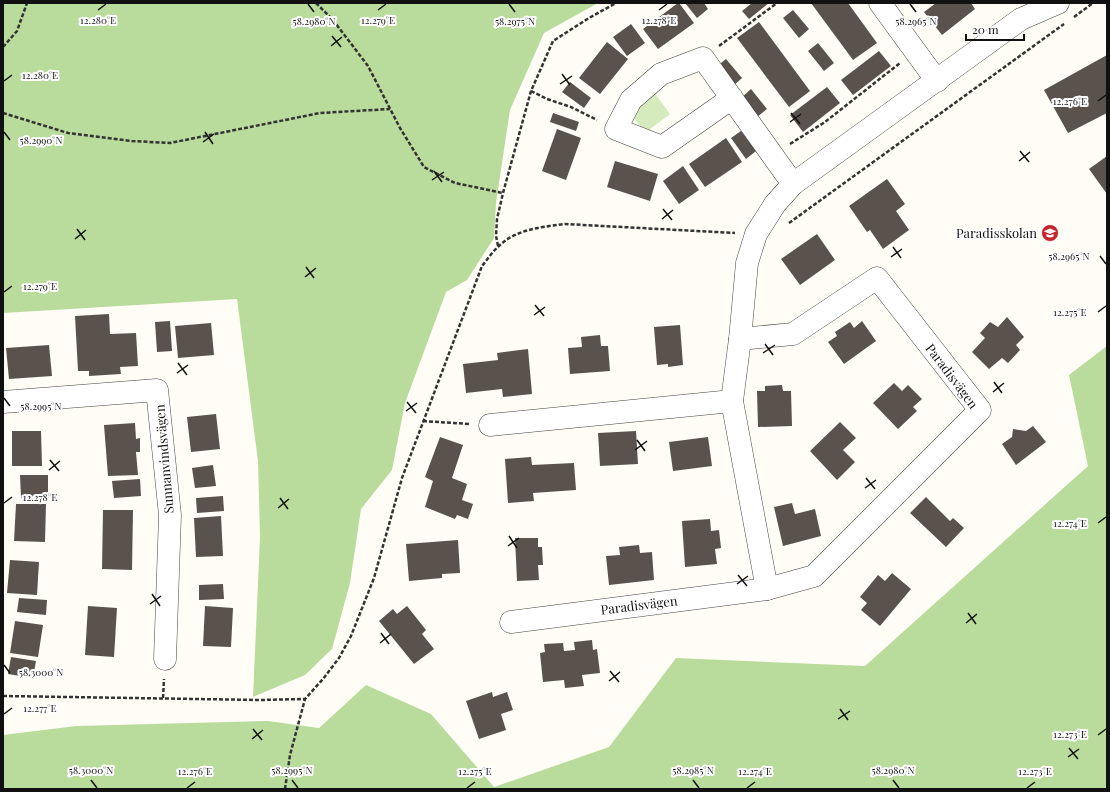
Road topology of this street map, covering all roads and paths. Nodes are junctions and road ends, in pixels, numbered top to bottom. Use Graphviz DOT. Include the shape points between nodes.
graph roads {
  1 [pos="27,3"];
  2 [pos="316,3"];
  3 [pos="616,3"];
  4 [pos="777,3"];
  5 [pos="1058,3"];
  6 [pos="1093,3"];
  7 [pos="888,6"];
  8 [pos="3,47"];
  9 [pos="915,52"];
  10 [pos="703,58"];
  11 [pos="937,81"];
  12 [pos="531,91"];
  13 [pos="732,98"];
  14 [pos="390,109"];
  15 [pos="3,113"];
  16 [pos="616,129"];
  17 [pos="773,155"];
  18 [pos="793,184"];
  19 [pos="503,193"];
  20 [pos="788,224"];
  21 [pos="756,234"];
  22 [pos="498,246"];
  23 [pos="740,339"];
  24 [pos="732,401"];
  25 [pos="3,402"];
  26 [pos="423,421"];
  27 [pos="490,425"];
  28 [pos="767,589"];
  29 [pos="511,622"];
  30 [pos="165,659"];
  31 [pos="3,696"];
  32 [pos="305,699"];
  33 [pos="285,789"];
  1 -- 8 [label="path" via="17,31"];
  2 -- 14 [label="path" via="333,20 368,66"];
  3 -- 12 [label="path" via="553,41"];
  4 -- 10 [label="path"];
  5 -- 11 [label="street" via="1021,19"];
  6 -- 20 [label="path"];
  7 -- 9 [label="street"];
  9 -- 11 [label="street"];
  9 -- 17 [label="path" via="825,122"];
  10 -- 13 [label="street"];
  10 -- 16 [label="street" via="661,74 631,100"];
  11 -- 18 [label="street"];
  12 -- 16 [label="path"];
  12 -- 19 [label="path"];
  13 -- 16 [label="street" via="662,146"];
  13 -- 17 [label="street"];
  14 -- 15 [label="path" via="320,113 170,143 68,133"];
  14 -- 19 [label="path" via="424,167 455,183"];
  17 -- 18 [label="street"];
  18 -- 21 [label="street" via="775,204"];
  19 -- 22 [label="path" via="497,219"];
  21 -- 22 [label="path" via="565,224 523,232"];
  21 -- 23 [label="street" via="747,263"];
  22 -- 26 [label="path" via="482,266"];
  23 -- 24 [label="street"];
  23 -- 28 [label="street, Paradisvägen" via="793,334 877,278 980,410 814,576"];
  24 -- 27 [label="street"];
  24 -- 28 [label="street"];
  25 -- 30 [label="street, Sunnanvindsvägen" via="157,390 170,515"];
  26 -- 27 [label="path"];
  26 -- 32 [label="path" via="402,478 374,578 351,636 339,658"];
  28 -- 29 [label="street, Paradisvägen"];
  31 -- 32 [label="path"];
  32 -- 33 [label="path" via="290,755"];
}
